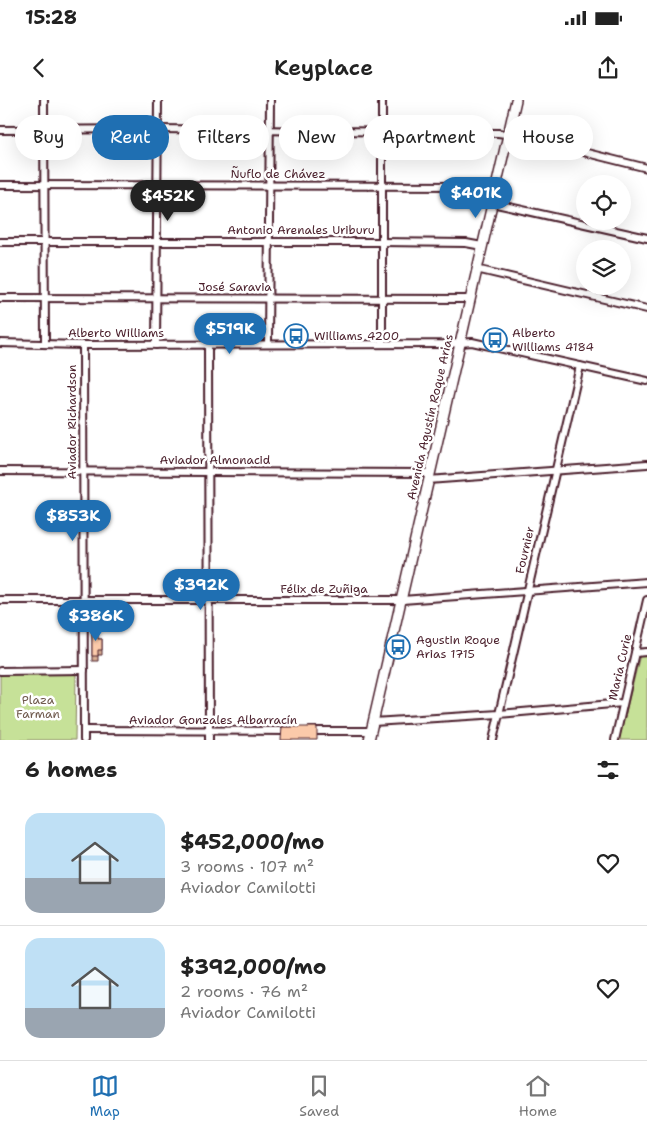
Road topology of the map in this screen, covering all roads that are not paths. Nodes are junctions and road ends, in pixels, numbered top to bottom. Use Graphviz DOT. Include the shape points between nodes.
graph roads {
  1 [pos="44,100"];
  2 [pos="158,100"];
  3 [pos="270,100"];
  4 [pos="382,100"];
  5 [pos="516,100"];
  6 [pos="44,115"];
  7 [pos="158,115"];
  8 [pos="382,115"];
  9 [pos="512,115"];
  10 [pos="169,129"];
  11 [pos="0,130"];
  12 [pos="15,130"];
  13 [pos="270,131"];
  14 [pos="364,131"];
  15 [pos="504,151"];
  16 [pos="593,155"];
  17 [pos="44,160"];
  18 [pos="158,160"];
  19 [pos="382,160"];
  20 [pos="647,168"];
  21 [pos="44,184"];
  22 [pos="0,185"];
  23 [pos="158,185"];
  24 [pos="270,185"];
  25 [pos="382,186"];
  26 [pos="495,189"];
  27 [pos="492,203"];
  28 [pos="647,238"];
  29 [pos="158,241"];
  30 [pos="0,242"];
  31 [pos="44,242"];
  32 [pos="269,242"];
  33 [pos="381,242"];
  34 [pos="482,246"];
  35 [pos="476,269"];
  36 [pos="0,298"];
  37 [pos="45,298"];
  38 [pos="157,298"];
  39 [pos="268,298"];
  40 [pos="381,298"];
  41 [pos="469,299"];
  42 [pos="647,309"];
  43 [pos="459,342"];
  44 [pos="0,344"];
  45 [pos="45,344"];
  46 [pos="268,344"];
  47 [pos="382,344"];
  48 [pos="83,345"];
  49 [pos="156,345"];
  50 [pos="208,345"];
  51 [pos="580,366"];
  52 [pos="647,381"];
  53 [pos="647,464"];
  54 [pos="0,470"];
  55 [pos="208,471"];
  56 [pos="554,471"];
  57 [pos="84,472"];
  58 [pos="430,477"];
  59 [pos="647,582"];
  60 [pos="527,592"];
  61 [pos="0,600"];
  62 [pos="84,600"];
  63 [pos="208,600"];
  64 [pos="402,600"];
  65 [pos="647,600"];
  66 [pos="647,652"];
  67 [pos="635,653"];
  68 [pos="84,670"];
  69 [pos="0,671"];
  70 [pos="623,703"];
  71 [pos="499,714"];
  72 [pos="84,730"];
  73 [pos="209,731"];
  74 [pos="295,731"];
  75 [pos="304,731"];
  76 [pos="371,731"];
  77 [pos="84,740"];
  78 [pos="209,740"];
  79 [pos="493,740"];
  80 [pos="615,740"];
  1 -- 6 [label="street"];
  2 -- 7 [label="street"];
  3 -- 13 [label="street"];
  4 -- 8 [label="street"];
  5 -- 9 [label="main road, Avenida Agustín Roque Arias"];
  10 -- 13 [label="street"];
  11 -- 12 [label="street"];
  13 -- 14 [label="street"];
  13 -- 24 [label="street"];
  15 -- 26 [label="main road, Avenida Agustín Roque Arias"];
  16 -- 20 [label="street"];
  17 -- 21 [label="street"];
  18 -- 23 [label="street"];
  19 -- 25 [label="street"];
  21 -- 22 [label="street, Ñuflo de Chávez"];
  21 -- 23 [label="street, Ñuflo de Chávez"];
  21 -- 31 [label="street"];
  23 -- 24 [label="street, Ñuflo de Chávez"];
  23 -- 29 [label="street"];
  24 -- 25 [label="street, Ñuflo de Chávez"];
  24 -- 32 [label="street"];
  25 -- 26 [label="street, Ñuflo de Chávez" via="485,186"];
  25 -- 33 [label="street"];
  26 -- 27 [label="main road, Avenida Agustín Roque Arias"];
  27 -- 28 [label="street"];
  27 -- 34 [label="main road, Avenida Agustín Roque Arias"];
  29 -- 31 [label="street, Antonio Arenales Uriburu"];
  29 -- 32 [label="street, Antonio Arenales Uriburu"];
  29 -- 38 [label="street"];
  30 -- 31 [label="street, Antonio Arenales Uriburu"];
  31 -- 37 [label="street"];
  32 -- 33 [label="street, Antonio Arenales Uriburu"];
  32 -- 39 [label="street"];
  33 -- 34 [label="street, Antonio Arenales Uriburu"];
  33 -- 40 [label="street"];
  34 -- 35 [label="main road, Avenida Agustín Roque Arias"];
  35 -- 41 [label="main road, Avenida Agustín Roque Arias"];
  35 -- 42 [label="street"];
  36 -- 37 [label="street, José Saravia"];
  37 -- 38 [label="street, José Saravia"];
  37 -- 45 [label="street"];
  38 -- 39 [label="street, José Saravia"];
  38 -- 49 [label="street"];
  39 -- 40 [label="street, José Saravia"];
  39 -- 46 [label="street"];
  40 -- 41 [label="street, José Saravia"];
  40 -- 47 [label="street"];
  41 -- 43 [label="main road, Avenida Agustín Roque Arias"];
  43 -- 47 [label="street, Alberto Williams"];
  43 -- 51 [label="street, Alberto Williams" via="472,342"];
  43 -- 58 [label="main road, Avenida Agustín Roque Arias"];
  44 -- 45 [label="street, Alberto Williams"];
  45 -- 48 [label="street, Alberto Williams"];
  46 -- 47 [label="street, Alberto Williams"];
  46 -- 50 [label="street, Alberto Williams"];
  48 -- 49 [label="street, Alberto Williams"];
  48 -- 57 [label="street, Aviador Richardson"];
  49 -- 50 [label="street, Alberto Williams"];
  50 -- 55 [label="street"];
  51 -- 52 [label="street, Alberto Williams"];
  51 -- 56 [label="street, Fournier"];
  53 -- 56 [label="street, Aviador Almonacid"];
  54 -- 57 [label="street, Aviador Almonacid"];
  55 -- 57 [label="street, Aviador Almonacid"];
  55 -- 58 [label="street, Aviador Almonacid"];
  55 -- 63 [label="street"];
  56 -- 58 [label="street, Aviador Almonacid"];
  56 -- 60 [label="street, Fournier"];
  57 -- 62 [label="street, Aviador Richardson"];
  58 -- 64 [label="main road, Avenida Agustín Roque Arias"];
  59 -- 60 [label="street, Félix de Zuñiga"];
  60 -- 64 [label="street, Félix de Zuñiga"];
  60 -- 71 [label="street, Fournier"];
  61 -- 62 [label="street, Félix de Zuñiga"];
  62 -- 63 [label="street, Félix de Zuñiga"];
  62 -- 68 [label="street, Aviador Richardson"];
  63 -- 64 [label="street, Félix de Zuñiga"];
  63 -- 73 [label="street"];
  64 -- 76 [label="main road, Avenida Agustín Roque Arias"];
  65 -- 67 [label="street, Maria Curie"];
  66 -- 67 [label="street"];
  67 -- 70 [label="street, Maria Curie"];
  68 -- 69 [label="street"];
  68 -- 72 [label="street, Aviador Richardson"];
  70 -- 71 [label="street, Aviador Gonzales Albarracín"];
  70 -- 80 [label="street, Maria Curie"];
  71 -- 76 [label="street, Aviador Gonzales Albarracín"];
  71 -- 79 [label="street, Fournier"];
  72 -- 73 [label="street, Aviador Gonzales Albarracín"];
  72 -- 77 [label="street, Aviador Richardson"];
  73 -- 74 [label="street, Aviador Gonzales Albarracín"];
  73 -- 78 [label="street"];
  75 -- 76 [label="street, Aviador Gonzales Albarracín"];
}
